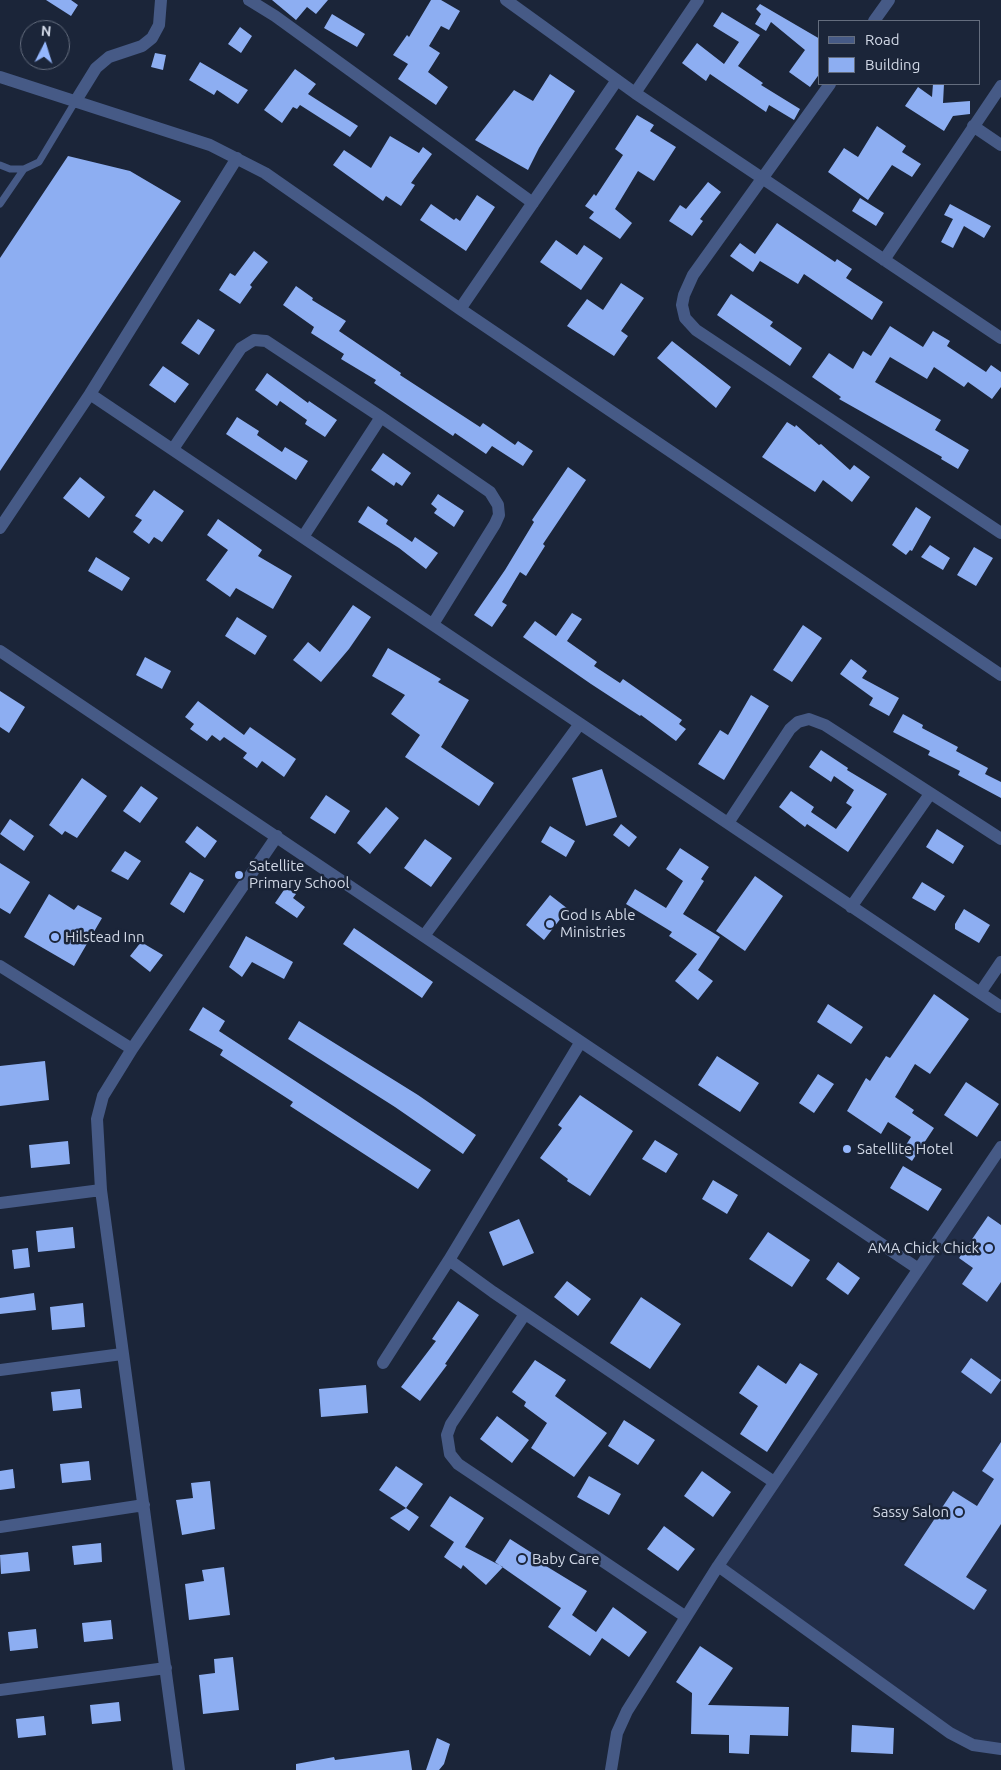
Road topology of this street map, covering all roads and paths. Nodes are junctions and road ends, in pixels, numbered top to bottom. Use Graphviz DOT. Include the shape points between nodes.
graph roads {
  1 [pos="161,0"];
  2 [pos="249,0"];
  3 [pos="698,0"];
  4 [pos="889,0"];
  5 [pos="510,1"];
  6 [pos="875,20"];
  7 [pos="0,77"];
  8 [pos="617,80"];
  9 [pos="829,85"];
  10 [pos="1001,86"];
  11 [pos="635,93"];
  12 [pos="75,102"];
  13 [pos="973,126"];
  14 [pos="1001,145"];
  15 [pos="237,158"];
  16 [pos="0,165"];
  17 [pos="24,169"];
  18 [pos="763,180"];
  19 [pos="533,202"];
  20 [pos="0,204"];
  21 [pos="884,260"];
  22 [pos="460,309"];
  23 [pos="1001,338"];
  24 [pos="90,394"];
  25 [pos="381,417"];
  26 [pos="173,449"];
  27 [pos="0,528"];
  28 [pos="1001,534"];
  29 [pos="303,536"];
  30 [pos="433,624"];
  31 [pos="0,651"];
  32 [pos="1001,675"];
  33 [pos="579,725"];
  34 [pos="930,794"];
  35 [pos="728,823"];
  36 [pos="277,836"];
  37 [pos="1001,839"];
  38 [pos="851,907"];
  39 [pos="424,936"];
  40 [pos="1001,962"];
  41 [pos="0,966"];
  42 [pos="980,993"];
  43 [pos="1001,1007"];
  44 [pos="580,1043"];
  45 [pos="132,1049"];
  46 [pos="1001,1147"];
  47 [pos="101,1190"];
  48 [pos="0,1203"];
  49 [pos="449,1260"];
  50 [pos="917,1268"];
  51 [pos="525,1314"];
  52 [pos="122,1354"];
  53 [pos="383,1363"];
  54 [pos="0,1370"];
  55 [pos="774,1482"];
  56 [pos="144,1505"];
  57 [pos="0,1527"];
  58 [pos="718,1566"];
  59 [pos="686,1617"];
  60 [pos="166,1668"];
  61 [pos="0,1690"];
  62 [pos="1001,1748"];
  63 [pos="180,1770"];
  64 [pos="611,1770"];
  1 -- 12 [label="street" via="159,25 152,38 142,46 109,57 96,68"];
  2 -- 19 [label="street"];
  3 -- 11 [label="street"];
  4 -- 6 [label="street"];
  5 -- 8 [label="street"];
  7 -- 12 [label="street"];
  8 -- 11 [label="street"];
  8 -- 19 [label="street"];
  9 -- 18 [label="street"];
  10 -- 13 [label="street"];
  11 -- 18 [label="street"];
  12 -- 15 [label="street" via="210,145"];
  12 -- 17 [label="lane" via="39,162"];
  13 -- 14 [label="street"];
  13 -- 21 [label="street"];
  15 -- 22 [label="street" via="265,173"];
  15 -- 24 [label="street"];
  16 -- 17 [label="lane"];
  17 -- 20 [label="lane"];
  18 -- 21 [label="street"];
  18 -- 28 [label="street" via="693,275 682,305 685,318 696,330"];
  19 -- 22 [label="street"];
  21 -- 23 [label="street"];
  22 -- 32 [label="street"];
  24 -- 26 [label="street"];
  24 -- 27 [label="street"];
  25 -- 26 [label="street" via="266,341 254,340 241,348"];
  25 -- 29 [label="street"];
  25 -- 30 [label="street" via="490,492 498,505 498,520"];
  26 -- 29 [label="street"];
  29 -- 30 [label="street"];
  30 -- 33 [label="street"];
  31 -- 36 [label="street"];
  33 -- 35 [label="street"];
  33 -- 39 [label="street"];
  34 -- 35 [label="street" via="824,725 804,720 790,730"];
  34 -- 37 [label="street"];
  34 -- 38 [label="street"];
  35 -- 38 [label="street"];
  36 -- 39 [label="street"];
  36 -- 45 [label="street"];
  38 -- 42 [label="street"];
  39 -- 44 [label="street"];
  40 -- 42 [label="street"];
  41 -- 45 [label="street"];
  42 -- 43 [label="street"];
  44 -- 49 [label="street"];
  44 -- 50 [label="street"];
  45 -- 47 [label="street" via="103,1096 99,1109 97,1131"];
  46 -- 50 [label="street"];
  47 -- 48 [label="street"];
  47 -- 52 [label="street"];
  49 -- 51 [label="street"];
  49 -- 53 [label="street"];
  50 -- 55 [label="street"];
  51 -- 55 [label="street"];
  51 -- 59 [label="street" via="451,1424 447,1435 450,1454 458,1464"];
  52 -- 54 [label="street"];
  52 -- 56 [label="street"];
  55 -- 58 [label="street"];
  56 -- 57 [label="street"];
  56 -- 60 [label="street"];
  58 -- 59 [label="street"];
  58 -- 62 [label="street" via="950,1733 973,1744"];
  59 -- 64 [label="street" via="626,1711 617,1733"];
  60 -- 61 [label="street"];
  60 -- 63 [label="street"];
}
